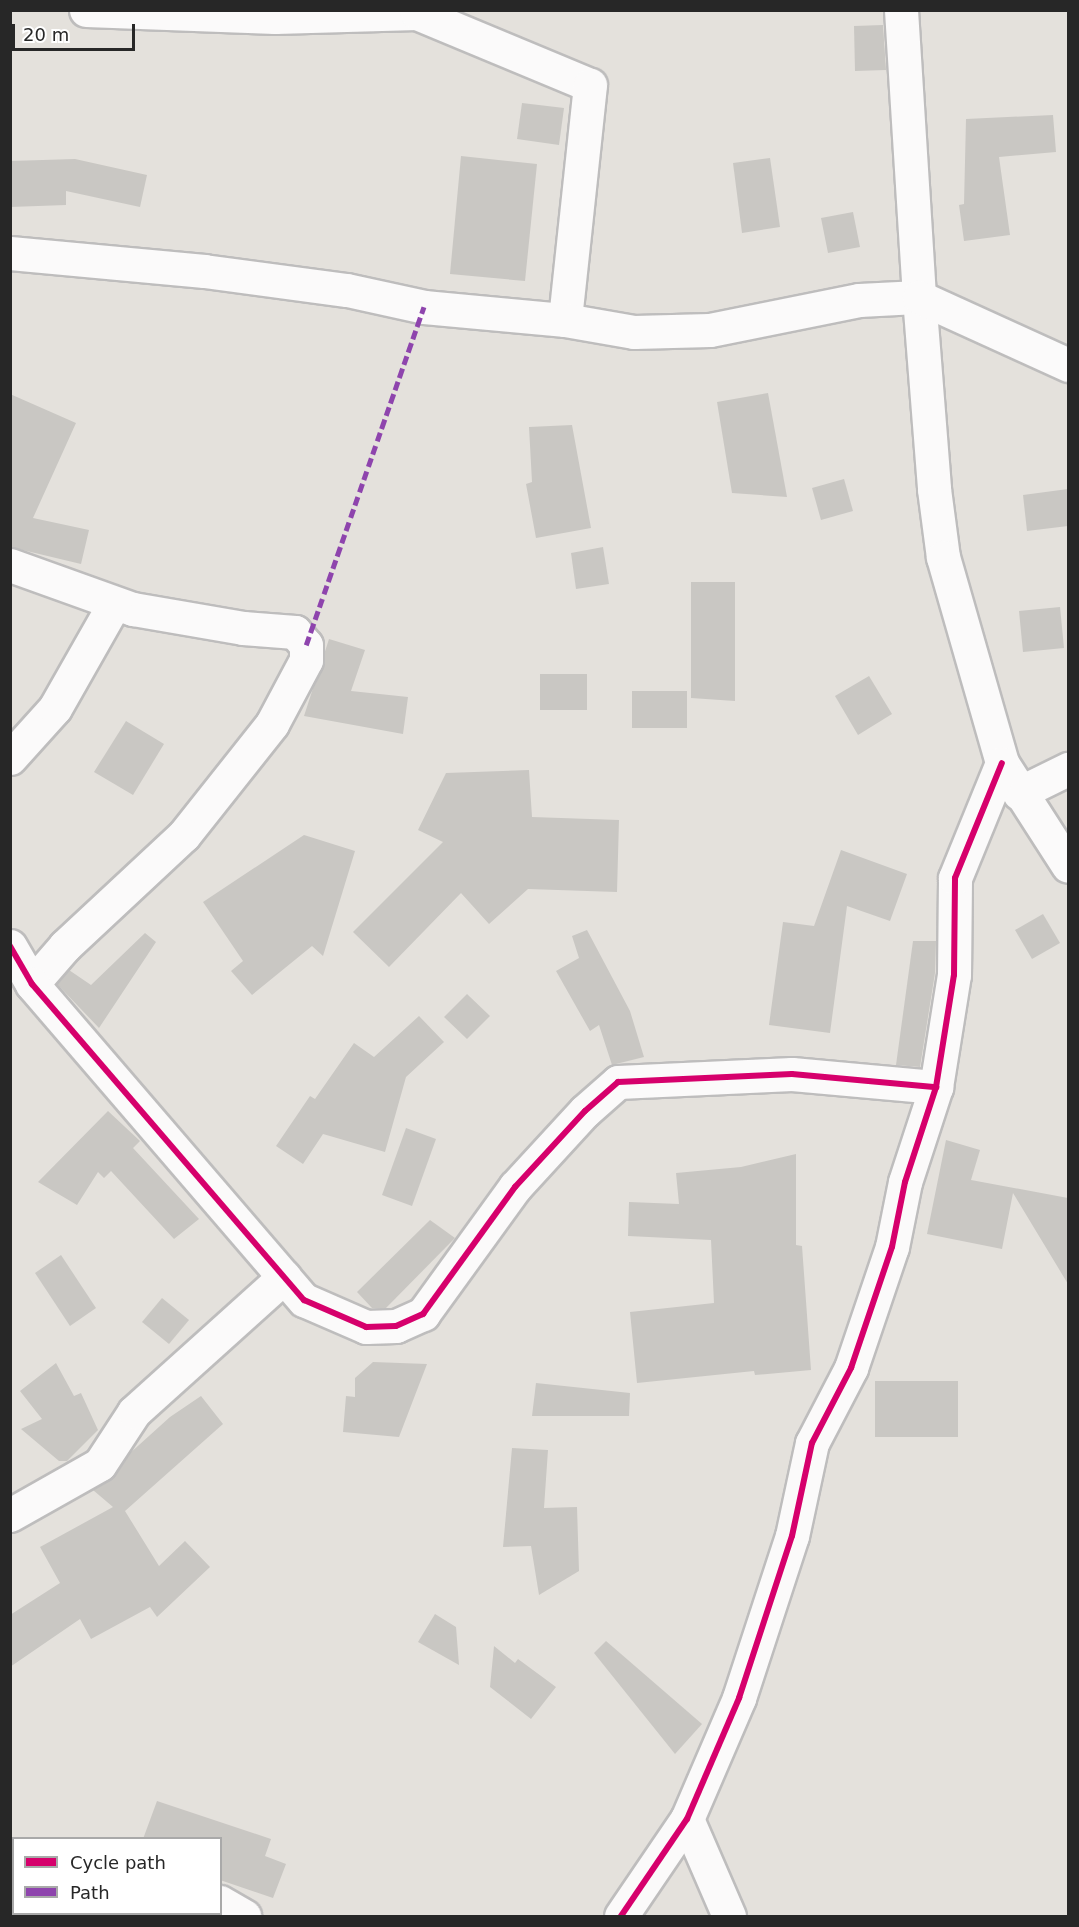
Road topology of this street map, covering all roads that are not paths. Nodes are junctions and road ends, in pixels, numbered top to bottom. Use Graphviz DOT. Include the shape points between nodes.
graph roads {
  1 [pos="86,10"];
  2 [pos="901,10"];
  3 [pos="10,253"];
  4 [pos="918,297"];
  5 [pos="565,320"];
  6 [pos="1068,365"];
  7 [pos="10,565"];
  8 [pos="114,604"];
  9 [pos="10,758"];
  10 [pos="1002,763"];
  11 [pos="1068,769"];
  12 [pos="1019,793"];
  13 [pos="1068,866"];
  14 [pos="10,946"];
  15 [pos="32,984"];
  16 [pos="936,1087"];
  17 [pos="285,1277"];
  18 [pos="10,1515"];
  19 [pos="687,1819"];
  20 [pos="222,1903"];
  21 [pos="244,1917"];
  22 [pos="621,1917"];
  23 [pos="729,1917"];
  1 -- 5 [label="street" via="275,17 417,14 590,84"];
  2 -- 4 [label="street"];
  3 -- 5 [label="street" via="204,271 347,290 424,307"];
  4 -- 5 [label="street" via="860,300 710,330 634,332"];
  4 -- 6 [label="street"];
  4 -- 10 [label="street" via="943,557"];
  7 -- 8 [label="street"];
  8 -- 9 [label="street" via="55,708"];
  8 -- 15 [label="street" via="204,622 295,632 306,645 306,660 272,724 184,835 65,946"];
  10 -- 12 [label="street"];
  10 -- 16 [label="street" via="955,878 954,975"];
  11 -- 12 [label="street"];
  12 -- 13 [label="street"];
  14 -- 15 [label="street"];
  15 -- 17 [label="street"];
  16 -- 17 [label="street" via="792,1074 618,1082 585,1111 515,1187 423,1314 396,1326 366,1327 304,1300"];
  16 -- 19 [label="street" via="905,1182 892,1247 851,1368 812,1443 792,1536 770,1609 739,1698"];
  17 -- 18 [label="street" via="134,1412 100,1464"];
  19 -- 22 [label="street"];
  19 -- 23 [label="street"];
  20 -- 21 [label="street"];
}
